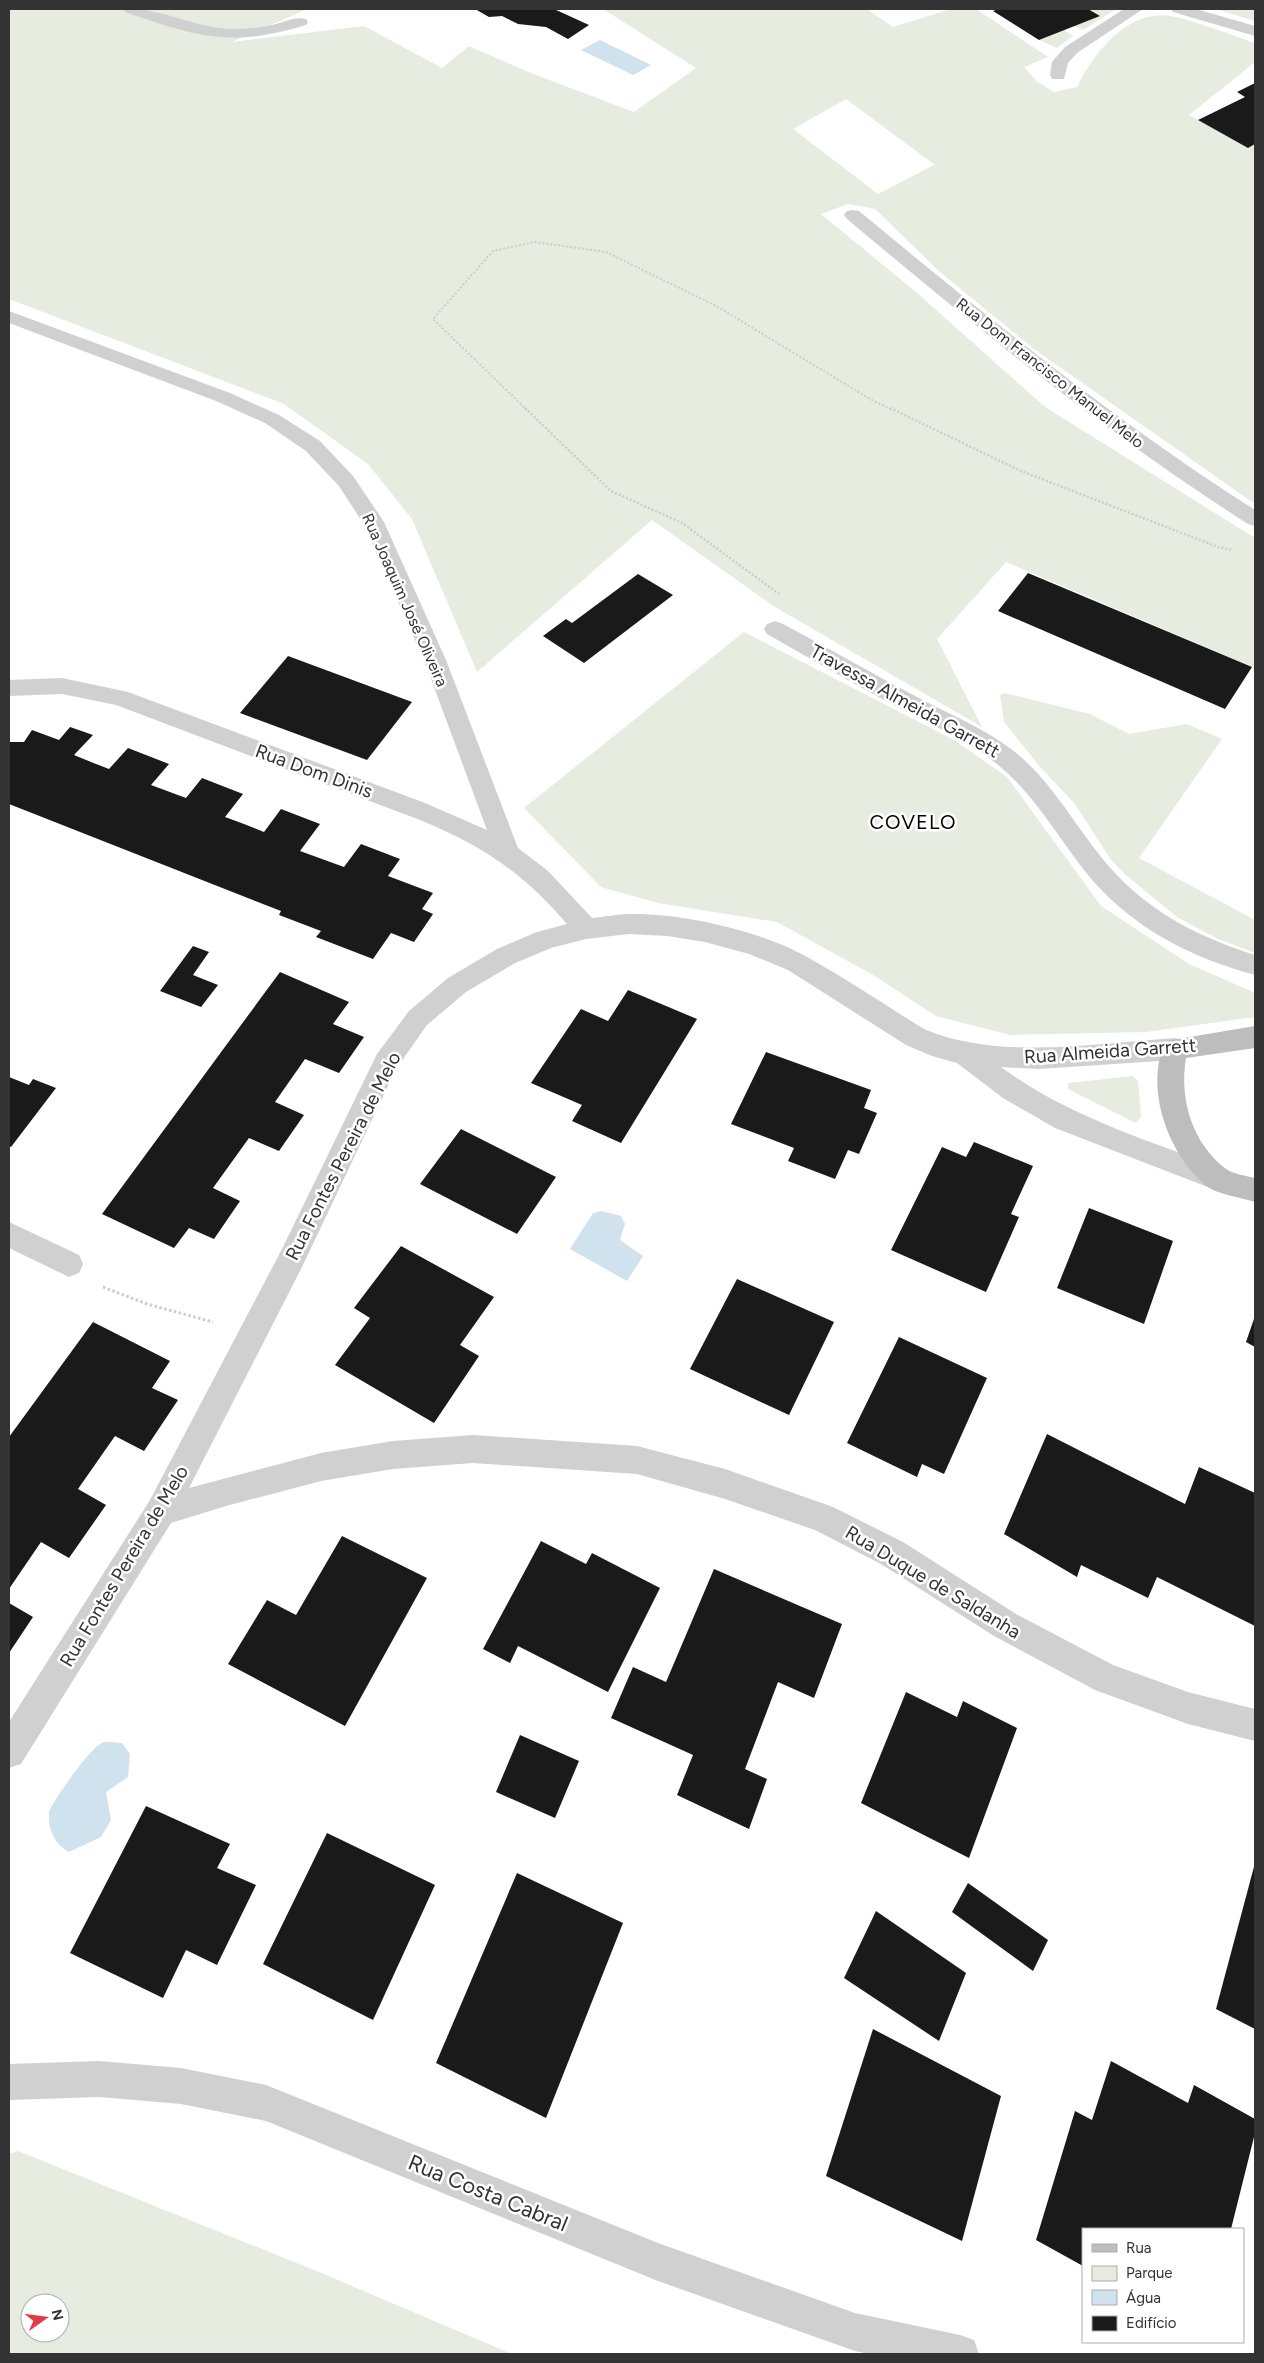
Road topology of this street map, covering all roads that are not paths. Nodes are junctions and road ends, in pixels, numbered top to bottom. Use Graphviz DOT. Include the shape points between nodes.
graph roads {
  1 [pos="131,9"];
  2 [pos="1134,9"];
  3 [pos="1179,9"];
  4 [pos="300,22"];
  5 [pos="1255,31"];
  6 [pos="1058,75"];
  7 [pos="853,216"];
  8 [pos="9,317"];
  9 [pos="1255,519"];
  10 [pos="775,629"];
  11 [pos="9,688"];
  12 [pos="508,853"];
  13 [pos="586,929"];
  14 [pos="1255,964"];
  15 [pos="1255,1036"];
  16 [pos="1175,1049"];
  17 [pos="965,1054"];
  18 [pos="1218,1179"];
  19 [pos="1255,1190"];
  20 [pos="9,1234"];
  21 [pos="70,1264"];
  22 [pos="161,1511"];
  23 [pos="1255,1725"];
  24 [pos="9,1752"];
  25 [pos="9,2082"];
  26 [pos="960,2354"];
  1 -- 4 [label="street" via="192,30 219,35 269,31"];
  2 -- 6 [label="street" via="1071,50 1060,62"];
  3 -- 5 [label="street"];
  7 -- 9 [label="street, Rua Dom Francisco Manuel Melo" via="979,320 1143,446"];
  8 -- 12 [label="street, Rua Joaquim José Oliveira" via="272,418 313,446 346,481 373,522 435,660"];
  10 -- 14 [label="street, Travessa Almeida Garrett" via="1006,758 1034,784 1092,863 1125,900 1163,927 1210,951"];
  11 -- 12 [label="street, Rua Dom Dinis" via="62,686 120,698 417,809 465,829"];
  12 -- 13 [label="street, Rua Dom Dinis" via="543,882"];
  13 -- 17 [label="street, Rua Fontes Pereira de Melo" via="629,924 667,926 755,946 797,963 915,1037"];
  13 -- 22 [label="street, Rua Fontes Pereira de Melo" via="546,939 506,956 457,985 418,1018 386,1062 292,1258"];
  15 -- 16 [label="street, Rua Almeida Garrett"];
  16 -- 17 [label="street, Rua Almeida Garrett" via="1038,1058"];
  16 -- 18 [label="street" via="1170,1076 1174,1109 1187,1145"];
  17 -- 18 [label="street, Rua Fontes Pereira de Melo" via="1012,1090 1065,1120"];
  18 -- 19 [label="street, Rua Fontes Pereira de Melo"];
  20 -- 21 [label="street"];
  22 -- 23 [label="street, Rua Duque de Saldanha" via="321,1467 393,1455 473,1449 636,1460 725,1484 822,1518 892,1553 1005,1626 1106,1679 1188,1708"];
  22 -- 24 [label="street, Rua Fontes Pereira de Melo"];
  25 -- 26 [label="street, Rua Costa Cabral" via="99,2079 163,2084 266,2103 658,2262 855,2332"];
}
